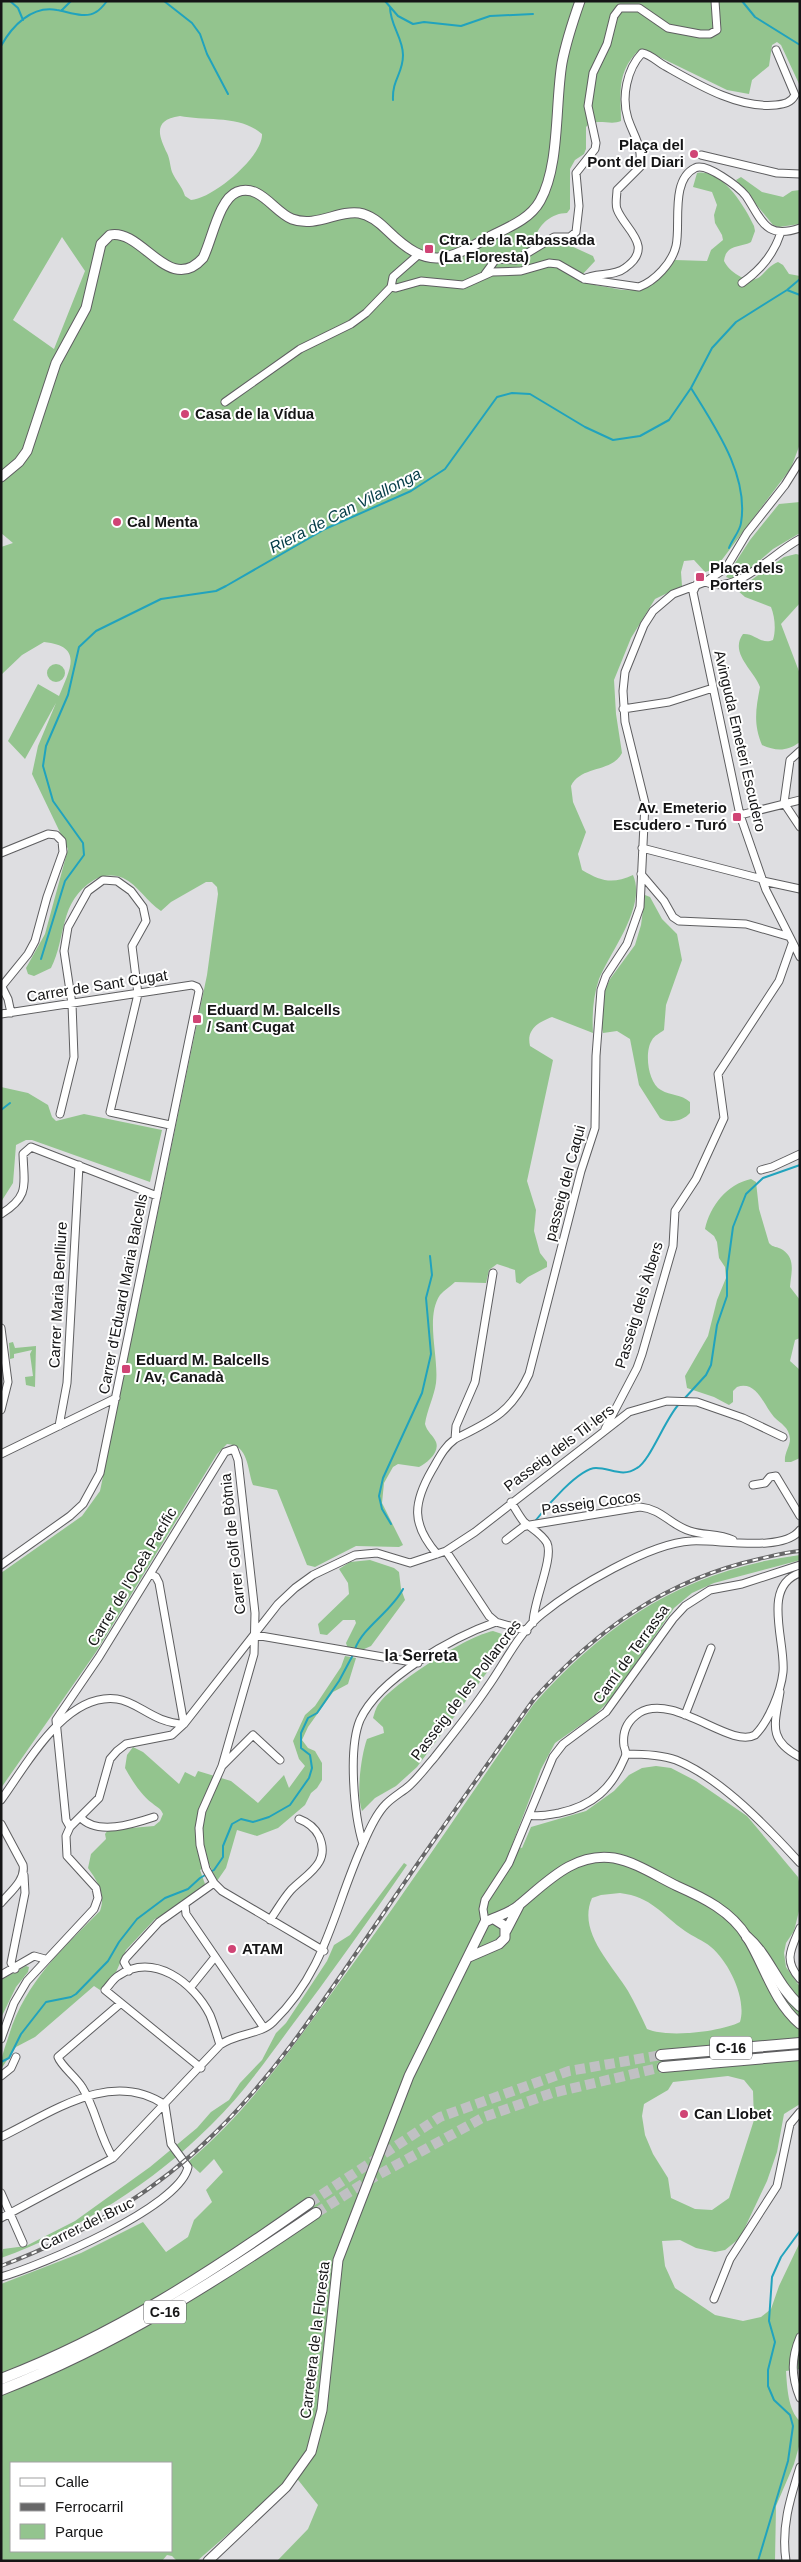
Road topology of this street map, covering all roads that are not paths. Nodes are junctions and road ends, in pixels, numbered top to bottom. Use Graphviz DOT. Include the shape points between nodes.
graph roads {
  1 [pos="580,1"];
  2 [pos="715,1"];
  3 [pos="776,50"];
  4 [pos="701,155"];
  5 [pos="800,174"];
  6 [pos="800,228"];
  7 [pos="781,232"];
  8 [pos="418,254"];
  9 [pos="485,274"];
  10 [pos="584,280"];
  11 [pos="742,283"];
  12 [pos="391,287"];
  13 [pos="225,402"];
  14 [pos="800,462"];
  15 [pos="1,477"];
  16 [pos="800,539"];
  17 [pos="701,583"];
  18 [pos="713,688"];
  19 [pos="624,709"];
  20 [pos="800,751"];
  21 [pos="800,800"];
  22 [pos="784,804"];
  23 [pos="740,815"];
  24 [pos="800,827"];
  25 [pos="642,848"];
  26 [pos="1,853"];
  27 [pos="640,874"];
  28 [pos="762,880"];
  29 [pos="800,889"];
  30 [pos="787,936"];
  31 [pos="792,944"];
  32 [pos="800,957"];
  33 [pos="1,986"];
  34 [pos="197,987"];
  35 [pos="138,994"];
  36 [pos="72,1004"];
  37 [pos="11,1013"];
  38 [pos="1,1014"];
  39 [pos="60,1114"];
  40 [pos="170,1125"];
  41 [pos="800,1154"];
  42 [pos="78,1165"];
  43 [pos="761,1170"];
  44 [pos="157,1196"];
  45 [pos="1,1214"];
  46 [pos="493,1273"];
  47 [pos="1,1328"];
  48 [pos="116,1398"];
  49 [pos="1,1410"];
  50 [pos="59,1426"];
  51 [pos="604,1432"];
  52 [pos="783,1437"];
  53 [pos="455,1439"];
  54 [pos="235,1450"];
  55 [pos="1,1454"];
  56 [pos="753,1485"];
  57 [pos="511,1502"];
  58 [pos="800,1516"];
  59 [pos="530,1525"];
  60 [pos="800,1530"];
  61 [pos="506,1540"];
  62 [pos="735,1541"];
  63 [pos="446,1551"];
  64 [pos="437,1554"];
  65 [pos="1,1565"];
  66 [pos="800,1565"];
  67 [pos="800,1573"];
  68 [pos="150,1574"];
  69 [pos="496,1622"];
  70 [pos="533,1623"];
  71 [pos="526,1631"];
  72 [pos="255,1635"];
  73 [pos="711,1648"];
  74 [pos="418,1664"];
  75 [pos="782,1677"];
  76 [pos="685,1715"];
  77 [pos="184,1724"];
  78 [pos="56,1725"];
  79 [pos="626,1754"];
  80 [pos="800,1757"];
  81 [pos="280,1760"];
  82 [pos="222,1766"];
  83 [pos="1,1800"];
  84 [pos="529,1815"];
  85 [pos="80,1817"];
  86 [pos="154,1817"];
  87 [pos="298,1819"];
  88 [pos="1,1824"];
  89 [pos="70,1827"];
  90 [pos="363,1844"];
  91 [pos="800,1863"];
  92 [pos="24,1875"];
  93 [pos="212,1880"];
  94 [pos="1,1902"];
  95 [pos="185,1905"];
  96 [pos="519,1906"];
  97 [pos="270,1920"];
  98 [pos="490,1920"];
  99 [pos="800,1928"];
  100 [pos="480,1931"];
  101 [pos="506,1931"];
  102 [pos="747,1937"];
  103 [pos="492,1946"];
  104 [pos="324,1951"];
  105 [pos="215,1957"];
  106 [pos="469,1957"];
  107 [pos="45,1959"];
  108 [pos="15,1969"];
  109 [pos="129,1971"];
  110 [pos="1,1975"];
  111 [pos="800,1979"];
  112 [pos="190,1988"];
  113 [pos="121,2003"];
  114 [pos="800,2006"];
  115 [pos="800,2024"];
  116 [pos="264,2028"];
  117 [pos="1,2039"];
  118 [pos="800,2043"];
  119 [pos="220,2045"];
  120 [pos="662,2055"];
  121 [pos="800,2055"];
  122 [pos="16,2057"];
  123 [pos="663,2067"];
  124 [pos="201,2068"];
  125 [pos="1,2076"];
  126 [pos="87,2096"];
  127 [pos="165,2105"];
  128 [pos="800,2112"];
  129 [pos="1,2136"];
  130 [pos="113,2158"];
  131 [pos="1,2193"];
  132 [pos="309,2203"];
  133 [pos="316,2213"];
  134 [pos="10,2214"];
  135 [pos="1,2218"];
  136 [pos="23,2244"];
  137 [pos="1,2277"];
  138 [pos="714,2299"];
  139 [pos="800,2337"];
  140 [pos="1,2379"];
  141 [pos="1,2390"];
  142 [pos="800,2398"];
  143 [pos="800,2467"];
  144 [pos="208,2561"];
  145 [pos="786,2561"];
  1 -- 8 [label="main road" via="562,63 555,137 548,176 539,202 524,218 458,255 433,258"];
  2 -- 9 [label="street" via="717,30 710,34 668,28 639,8 620,8 593,73 588,106 596,143 576,173 579,206 576,232 570,238 554,237 516,260 496,259"];
  3 -- 10 [label="street" via="795,95 787,103 774,105 743,102 691,80 642,53 635,61 625,91 628,119 637,135 641,155 640,167 617,190 616,208 636,236 638,249 631,263 621,271"];
  4 -- 5 [label="street" via="778,173"];
  6 -- 7 [label="street"];
  7 -- 10 [label="street" via="761,223 740,190 708,168 697,166 688,174 681,191 676,210 676,247 661,271 637,288"];
  7 -- 11 [label="street" via="766,262"];
  8 -- 12 [label="street" via="393,277"];
  8 -- 15 [label="main road" via="367,216 356,213 318,221 300,221 281,214 260,194 248,191 238,192 226,202 203,258 189,268 167,266 123,234 110,235 101,244 86,308 56,363 27,451"];
  9 -- 10 [label="street" via="521,271 552,263"];
  9 -- 12 [label="street" via="459,286 421,281"];
  12 -- 13 [label="street" via="351,324 300,349"];
  14 -- 17 [label="street" via="747,533 732,562 719,574"];
  16 -- 17 [label="street" via="736,581 718,586"];
  17 -- 18 [label="street, Avinguda Emeteri Escudero" via="693,592"];
  17 -- 19 [label="street, passeig del Caqui" via="673,594 648,618 625,672"];
  18 -- 19 [label="street" via="669,702"];
  18 -- 23 [label="street, Avinguda Emeteri Escudero"];
  19 -- 25 [label="street, passeig del Caqui" via="645,803"];
  20 -- 22 [label="street" via="790,760"];
  21 -- 22 [label="street"];
  22 -- 23 [label="street"];
  22 -- 24 [label="street"];
  23 -- 28 [label="street, Avinguda Emeteri Escudero"];
  25 -- 27 [label="street, passeig del Caqui"];
  25 -- 28 [label="street"];
  26 -- 33 [label="street" via="48,834 56,835 62,841 63,852 46,897 35,941"];
  27 -- 30 [label="street" via="679,921 746,924"];
  27 -- 53 [label="street, passeig del Caqui" via="641,898 637,919 601,990 595,1128 531,1368 507,1409 490,1423"];
  28 -- 29 [label="street"];
  28 -- 30 [label="street, Avinguda Emeteri Escudero"];
  30 -- 31 [label="street, Avinguda Emeteri Escudero"];
  31 -- 32 [label="street, Avinguda Emeteri Escudero"];
  31 -- 51 [label="street, Passeig dels Àlbers" via="779,981 718,1074 724,1118 696,1179 676,1208 672,1246 642,1354"];
  33 -- 37 [label="street"];
  34 -- 35 [label="street, Carrer de Sant Cugat" via="192,985"];
  34 -- 40 [label="street, Carrer d'Eduard Maria Balcells" via="198,997"];
  35 -- 36 [label="street, Carrer de Sant Cugat"];
  35 -- 36 [label="street" via="132,946 144,928 146,913 124,885 103,880 88,891 65,934 64,951"];
  35 -- 40 [label="street" via="110,1112"];
  36 -- 37 [label="street, Carrer de Sant Cugat"];
  36 -- 39 [label="street" via="74,1057"];
  37 -- 38 [label="street, Carrer de Sant Cugat"];
  40 -- 44 [label="street, Carrer d'Eduard Maria Balcells"];
  41 -- 43 [label="street"];
  42 -- 44 [label="street"];
  42 -- 45 [label="street" via="35,1148 26,1149 21,1198"];
  42 -- 50 [label="street, Carrer Maria Benlliure" via="68,1383"];
  44 -- 48 [label="street, Carrer d'Eduard Maria Balcells"];
  46 -- 53 [label="street" via="475,1382 456,1426"];
  47 -- 49 [label="street" via="8,1382"];
  48 -- 50 [label="street"];
  48 -- 65 [label="street, Carrer d'Eduard Maria Balcells" via="100,1473 83,1504"];
  50 -- 55 [label="street"];
  51 -- 52 [label="street, Passeig dels Til·lers" via="629,1412 660,1402 683,1400 709,1405"];
  51 -- 57 [label="street, Passeig dels Til·lers"];
  53 -- 64 [label="street" via="444,1450 417,1502 420,1530"];
  54 -- 68 [label="street, Carrer de l'Oceà Pacífic" via="225,1452"];
  54 -- 72 [label="street, Carrer Golf de Bòtnia"];
  56 -- 58 [label="street" via="765,1483 776,1476"];
  57 -- 59 [label="street"];
  57 -- 63 [label="street, Passeig dels Til·lers"];
  59 -- 61 [label="street, Passeig Cocos"];
  59 -- 62 [label="street, Passeig Cocos" via="640,1508 654,1509 690,1531 721,1534"];
  59 -- 70 [label="street" via="547,1544 549,1554 533,1610"];
  60 -- 62 [label="street, Passeig de les Pollancres" via="794,1536 770,1542"];
  62 -- 70 [label="street, Passeig de les Pollancres" via="682,1541 617,1566 564,1596"];
  63 -- 64 [label="street, Passeig dels Til·lers"];
  63 -- 69 [label="street" via="480,1605"];
  64 -- 72 [label="street, Passeig dels Til·lers" via="410,1563 377,1553 344,1559 290,1592"];
  66 -- 84 [label="street, Camí de Terrassa" via="742,1584 710,1590 678,1611 606,1712 564,1744 553,1757"];
  67 -- 75 [label="street" via="786,1581 779,1595"];
  68 -- 77 [label="street" via="158,1579"];
  68 -- 78 [label="street, Carrer de l'Oceà Pacífic" via="100,1657 56,1720"];
  69 -- 71 [label="street"];
  69 -- 74 [label="street" via="457,1637"];
  70 -- 71 [label="street, Passeig de les Pollancres"];
  71 -- 90 [label="street, Passeig de les Pollancres" via="434,1758 412,1784 385,1805"];
  72 -- 74 [label="street"];
  72 -- 77 [label="street, Passeig dels Til·lers"];
  72 -- 82 [label="street, Carrer Golf de Bòtnia" via="252,1663"];
  73 -- 76 [label="street"];
  74 -- 90 [label="street" via="377,1694 358,1728 354,1758 356,1823"];
  75 -- 76 [label="street" via="762,1728 750,1738"];
  75 -- 80 [label="street" via="775,1720 776,1736 786,1749"];
  76 -- 79 [label="street" via="656,1708 640,1713 625,1728"];
  77 -- 78 [label="street" via="156,1719 112,1699 92,1703"];
  77 -- 85 [label="street, Passeig dels Til·lers" via="172,1735 126,1744 117,1751 110,1759 99,1798"];
  78 -- 83 [label="street"];
  78 -- 89 [label="street" via="66,1820"];
  79 -- 84 [label="street" via="614,1780 594,1800 570,1811 545,1816"];
  79 -- 91 [label="street" via="661,1757 685,1764 742,1804"];
  81 -- 82 [label="street" via="253,1735"];
  82 -- 93 [label="street, Carrer Golf de Bòtnia" via="200,1820 200,1845"];
  84 -- 98 [label="street" via="509,1863 485,1900"];
  85 -- 86 [label="street" via="89,1825 99,1827 130,1824"];
  85 -- 89 [label="street, Passeig dels Til·lers"];
  87 -- 97 [label="street" via="317,1831 323,1854 319,1864 290,1892"];
  88 -- 92 [label="street" via="23,1865"];
  89 -- 107 [label="street" via="66,1836 68,1856 96,1888 98,1898 94,1909"];
  90 -- 104 [label="street, Passeig de les Pollancres"];
  92 -- 94 [label="street"];
  92 -- 108 [label="street" via="25,1893 11,1963"];
  93 -- 95 [label="street"];
  93 -- 97 [label="street" via="228,1896"];
  95 -- 105 [label="street" via="186,1914"];
  95 -- 109 [label="street" via="159,1922 126,1958 124,1962"];
  96 -- 98 [label="main road"];
  96 -- 101 [label="main road"];
  96 -- 102 [label="main road" via="542,1883 567,1867 590,1859 615,1858 705,1899 730,1917"];
  97 -- 104 [label="street"];
  98 -- 100 [label="main road"];
  98 -- 101 [label="main road" via="502,1922"];
  99 -- 111 [label="street" via="788,1956 790,1966"];
  100 -- 103 [label="main road" via="483,1941"];
  100 -- 106 [label="main road, Carretera de la Floresta"];
  101 -- 103 [label="main road" via="503,1942"];
  102 -- 114 [label="highway"];
  102 -- 115 [label="main road" via="779,2000"];
  103 -- 106 [label="main road"];
  104 -- 116 [label="street, Passeig de les Pollancres" via="296,1994 275,2020"];
  105 -- 112 [label="street"];
  105 -- 116 [label="street"];
  106 -- 144 [label="main road, Carretera de la Floresta" via="454,1981 412,2070 338,2260 322,2410 311,2452 286,2487"];
  107 -- 108 [label="street" via="34,1956"];
  107 -- 117 [label="street" via="22,1989"];
  108 -- 110 [label="street"];
  109 -- 112 [label="street" via="145,1966 159,1968"];
  109 -- 113 [label="street" via="118,1976 105,1990"];
  112 -- 119 [label="street" via="209,2015"];
  113 -- 124 [label="street"];
  113 -- 126 [label="street" via="58,2056"];
  116 -- 119 [label="street, Passeig de les Pollancres"];
  118 -- 120 [label="highway, C-16"];
  119 -- 124 [label="street"];
  121 -- 123 [label="highway, C-16"];
  122 -- 125 [label="street" via="9,2071"];
  124 -- 127 [label="street"];
  126 -- 127 [label="street" via="103,2091 130,2091 156,2098"];
  126 -- 129 [label="street"];
  126 -- 130 [label="street" via="102,2139"];
  127 -- 130 [label="street"];
  127 -- 137 [label="street, Carrer del Bruc" via="171,2144 188,2168 184,2179 138,2216 104,2235"];
  128 -- 138 [label="street" via="790,2124 777,2186 730,2259"];
  130 -- 134 [label="street"];
  131 -- 134 [label="street"];
  132 -- 140 [label="highway, C-16" via="237,2254 157,2304 84,2342"];
  133 -- 141 [label="highway, C-16" via="220,2278 150,2320 62,2365"];
  134 -- 135 [label="street"];
  134 -- 136 [label="street"];
  139 -- 142 [label="street" via="792,2363"];
  143 -- 145 [label="street" via="786,2510 783,2538"];
}
